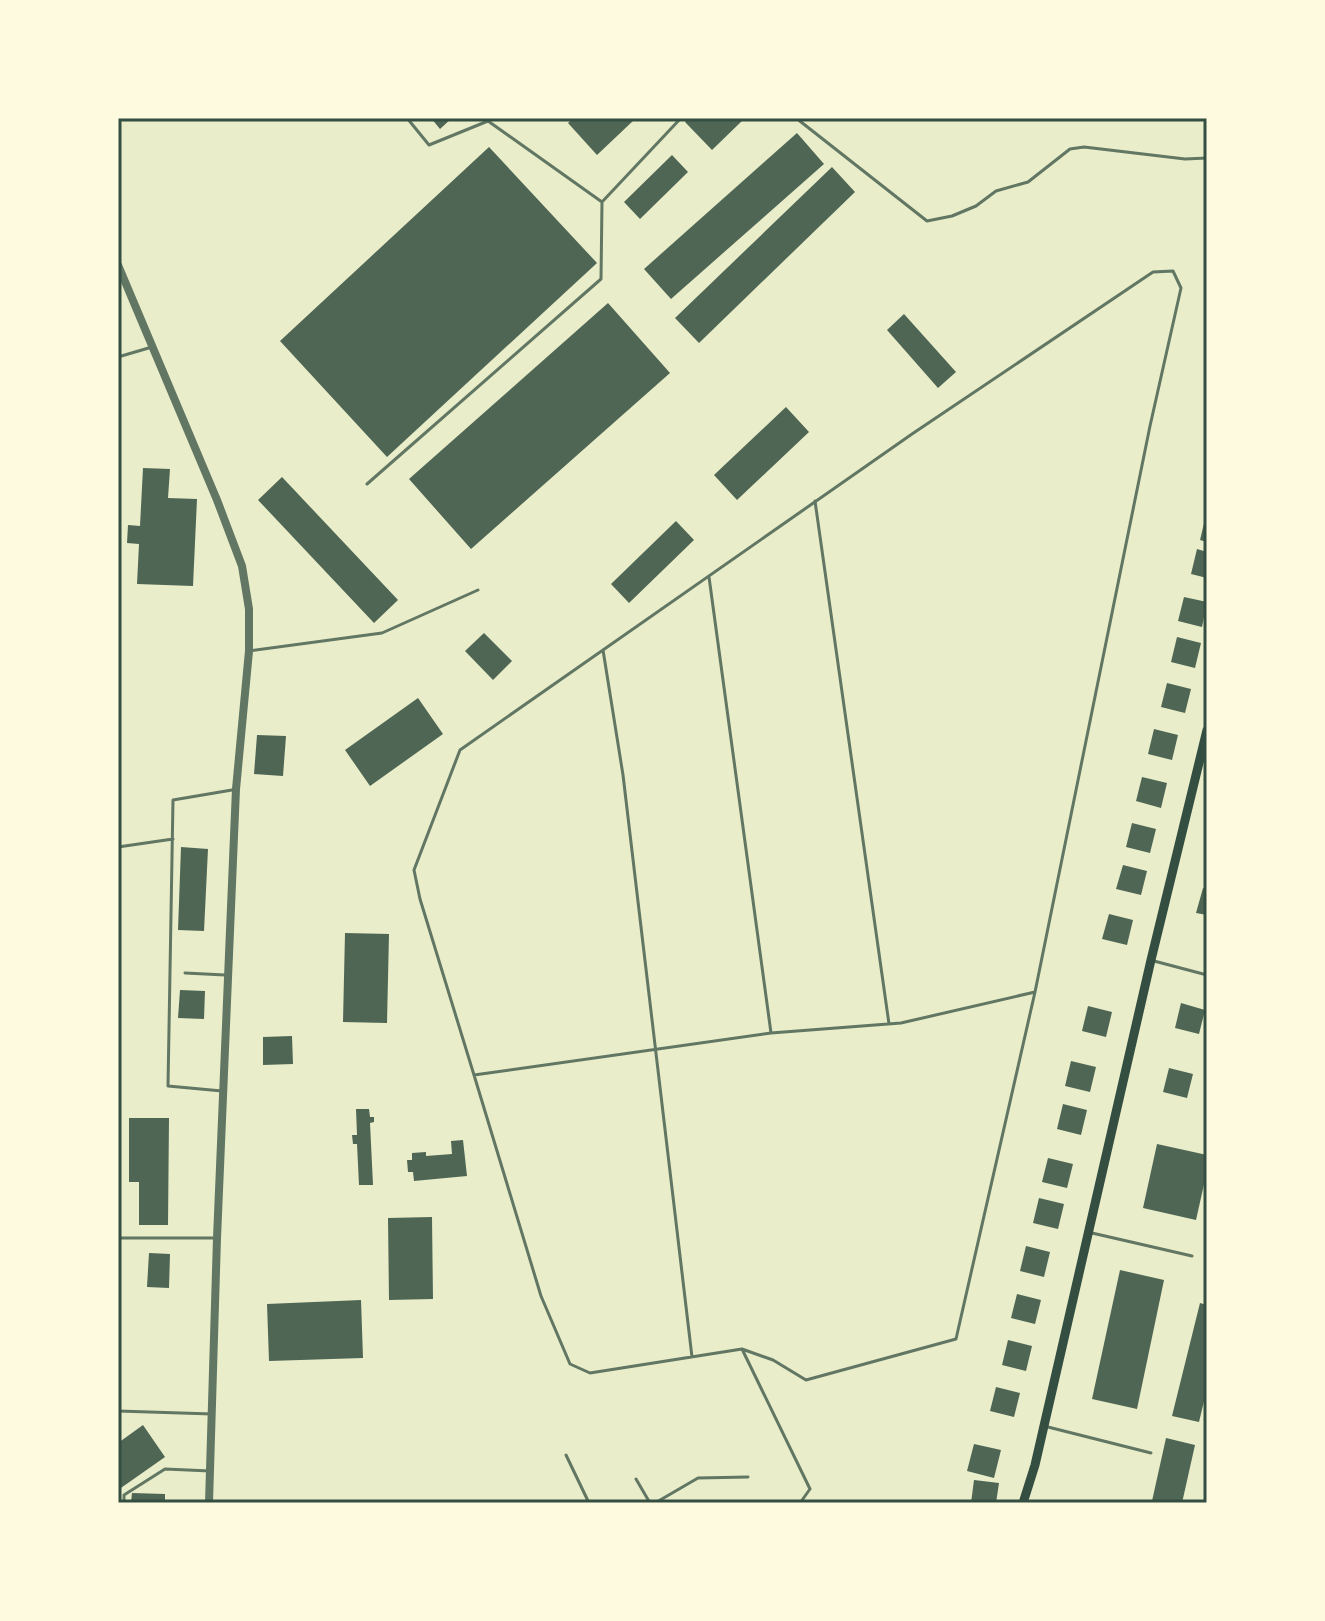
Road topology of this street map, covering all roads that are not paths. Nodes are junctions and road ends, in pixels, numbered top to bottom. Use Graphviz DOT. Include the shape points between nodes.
graph roads {
  1 [pos="407,118"];
  2 [pos="681,118"];
  3 [pos="796,118"];
  4 [pos="1207,158"];
  5 [pos="602,202"];
  6 [pos="118,265"];
  7 [pos="152,347"];
  8 [pos="118,357"];
  9 [pos="367,484"];
  10 [pos="815,501"];
  11 [pos="709,576"];
  12 [pos="478,590"];
  13 [pos="603,650"];
  14 [pos="249,651"];
  15 [pos="1207,730"];
  16 [pos="236,789"];
  17 [pos="173,839"];
  18 [pos="118,847"];
  19 [pos="1151,960"];
  20 [pos="185,973"];
  21 [pos="228,975"];
  22 [pos="1207,975"];
  23 [pos="1035,992"];
  24 [pos="889,1024"];
  25 [pos="771,1033"];
  26 [pos="655,1049"];
  27 [pos="474,1075"];
  28 [pos="224,1091"];
  29 [pos="1088,1232"];
  30 [pos="118,1238"];
  31 [pos="217,1238"];
  32 [pos="1192,1256"];
  33 [pos="742,1349"];
  34 [pos="692,1357"];
  35 [pos="118,1411"];
  36 [pos="212,1414"];
  37 [pos="1044,1426"];
  38 [pos="1151,1453"];
  39 [pos="566,1455"];
  40 [pos="210,1471"];
  41 [pos="748,1477"];
  42 [pos="636,1479"];
  43 [pos="124,1503"];
  44 [pos="209,1503"];
  45 [pos="589,1503"];
  46 [pos="653,1503"];
  47 [pos="800,1503"];
  48 [pos="1023,1503"];
  1 -- 5 [label="lane" via="429,145 488,121"];
  2 -- 5 [label="lane"];
  3 -- 4 [label="lane" via="927,221 952,216 996,191 1028,182 1070,149"];
  5 -- 9 [label="lane" via="601,279"];
  6 -- 7 [label="street"];
  7 -- 8 [label="lane"];
  7 -- 14 [label="street" via="242,566"];
  10 -- 11 [label="lane"];
  10 -- 23 [label="lane" via="1153,272 1173,271 1181,288"];
  10 -- 24 [label="lane"];
  11 -- 13 [label="lane"];
  11 -- 25 [label="lane"];
  12 -- 14 [label="lane" via="382,633"];
  13 -- 26 [label="lane"];
  13 -- 27 [label="lane" via="460,750 414,870"];
  14 -- 16 [label="street"];
  15 -- 19 [label="main road"];
  16 -- 17 [label="lane" via="173,800"];
  16 -- 21 [label="street"];
  17 -- 18 [label="lane"];
  17 -- 28 [label="lane" via="168,1086"];
  19 -- 22 [label="lane"];
  19 -- 29 [label="main road"];
  20 -- 21 [label="lane"];
  21 -- 28 [label="street"];
  23 -- 24 [label="lane"];
  23 -- 33 [label="lane" via="956,1339 806,1380"];
  24 -- 25 [label="lane"];
  25 -- 26 [label="lane"];
  26 -- 27 [label="lane"];
  26 -- 34 [label="lane"];
  27 -- 34 [label="lane" via="541,1296 570,1364 590,1373"];
  28 -- 31 [label="street"];
  29 -- 32 [label="lane"];
  29 -- 37 [label="main road"];
  30 -- 31 [label="lane"];
  31 -- 36 [label="street"];
  33 -- 34 [label="lane"];
  33 -- 47 [label="lane" via="810,1489"];
  35 -- 36 [label="lane"];
  36 -- 40 [label="street"];
  37 -- 38 [label="lane"];
  37 -- 48 [label="main road"];
  39 -- 45 [label="lane"];
  40 -- 43 [label="lane" via="165,1469 124,1495"];
  40 -- 44 [label="street"];
  41 -- 46 [label="lane" via="698,1478"];
  42 -- 46 [label="lane"];
}
